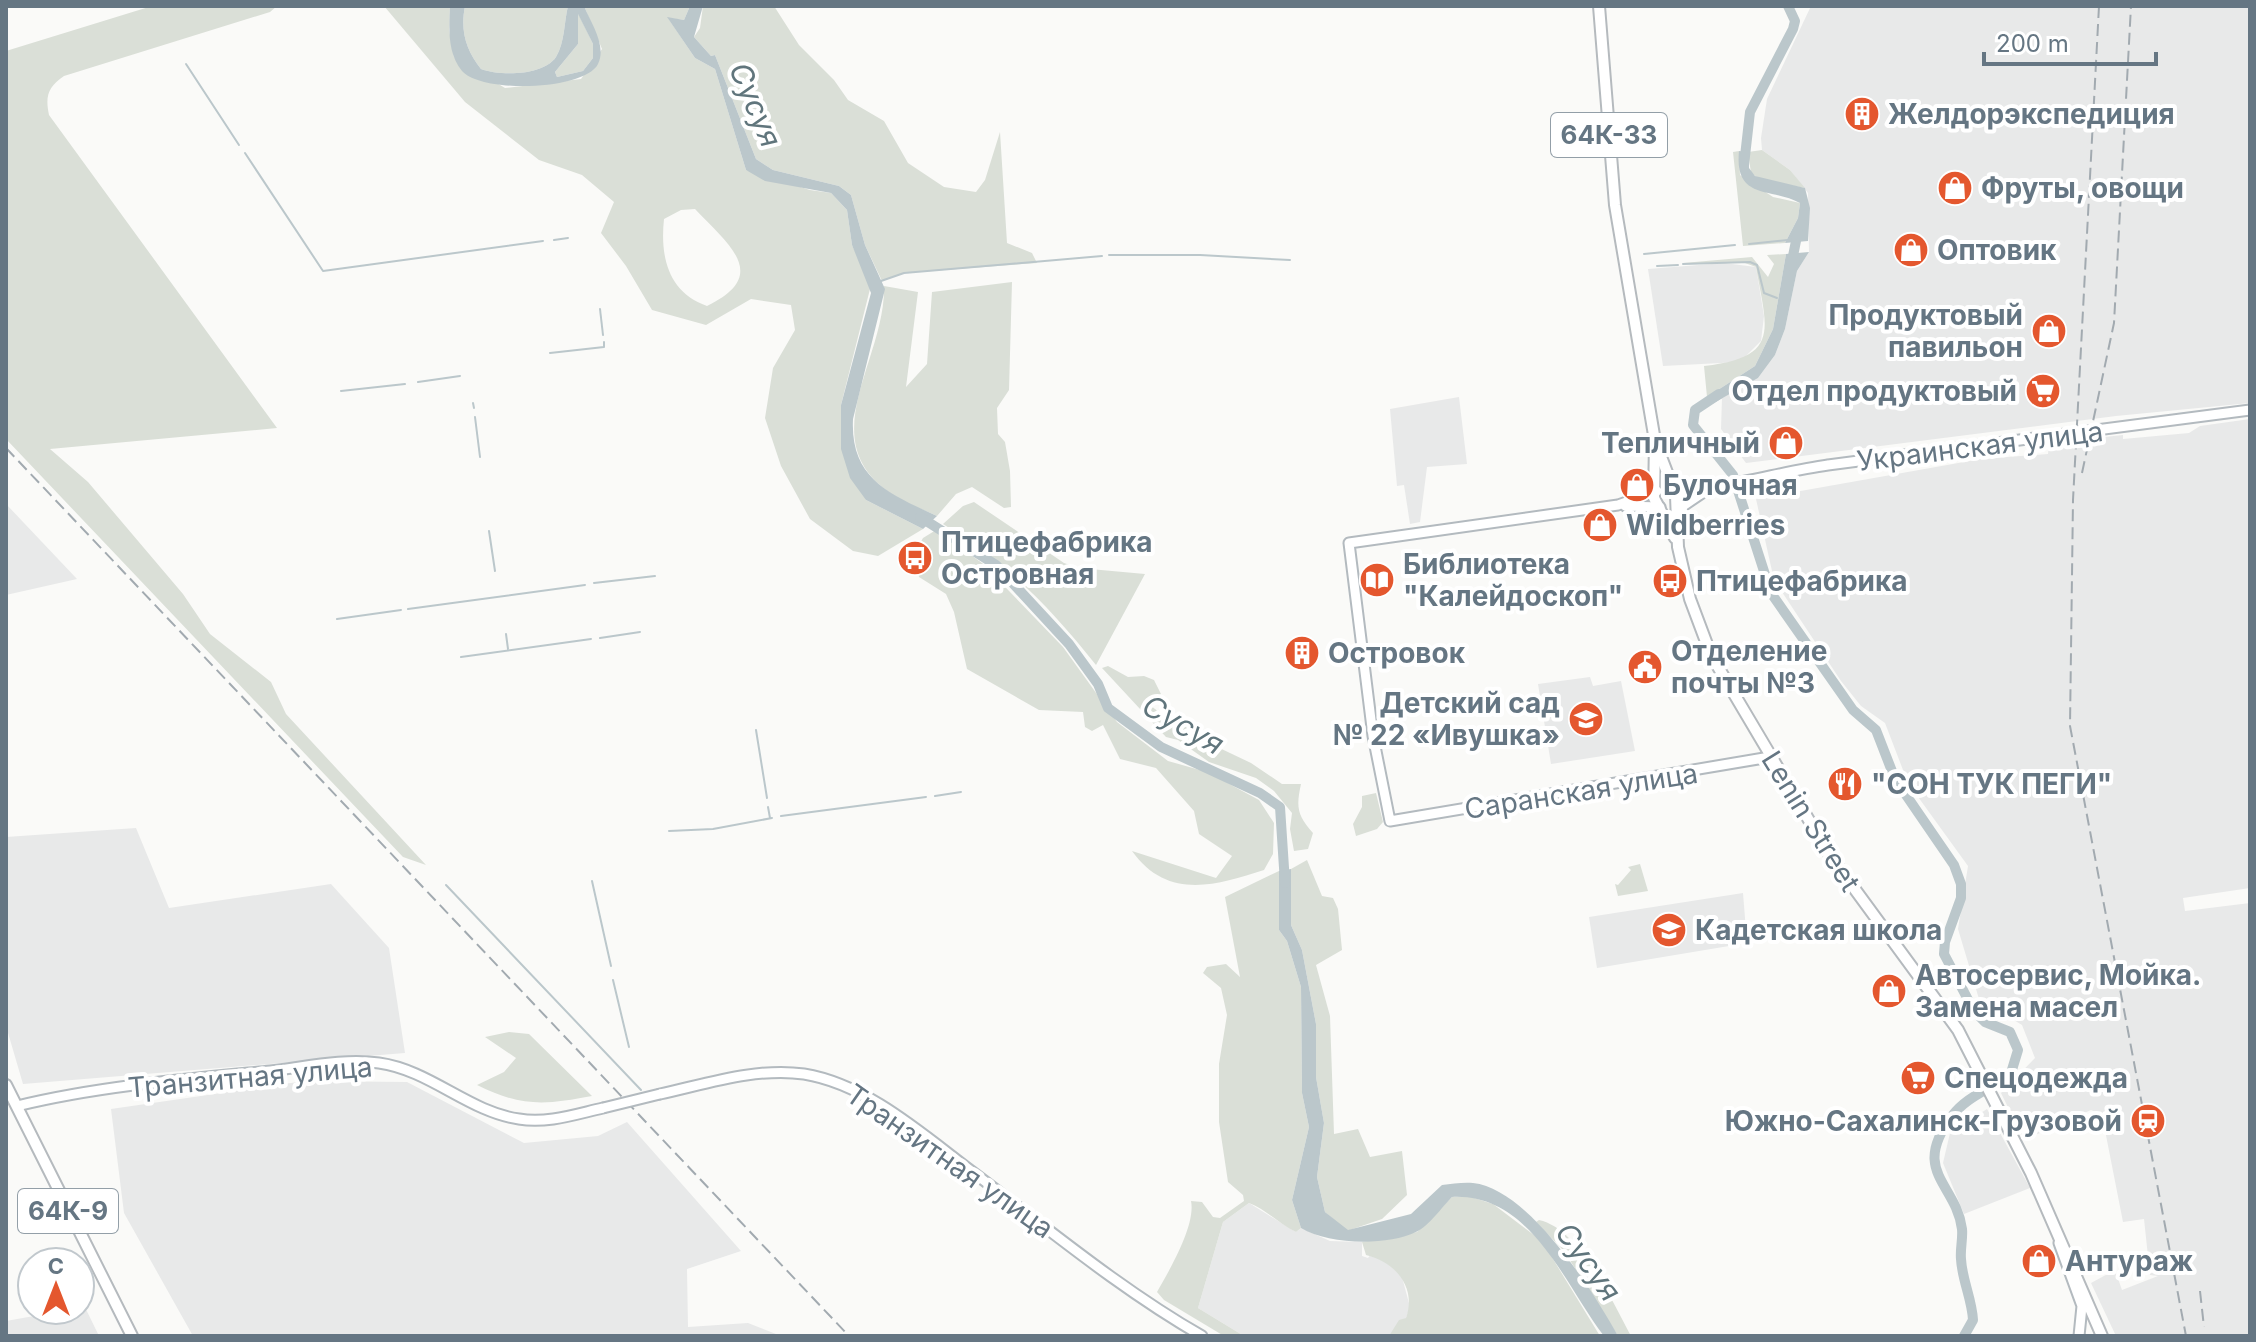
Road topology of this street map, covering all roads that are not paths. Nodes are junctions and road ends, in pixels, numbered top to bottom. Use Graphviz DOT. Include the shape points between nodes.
graph roads {
  1 [pos="1599,6"];
  2 [pos="2250,410"];
  3 [pos="1655,441"];
  4 [pos="1666,470"];
  5 [pos="1714,487"];
  6 [pos="1673,490"];
  7 [pos="1657,491"];
  8 [pos="1674,504"];
  9 [pos="1618,505"];
  10 [pos="1660,507"];
  11 [pos="1678,547"];
  12 [pos="1770,757"];
  13 [pos="1390,821"];
  14 [pos="6,1085"];
  15 [pos="17,1106"];
  16 [pos="2057,1232"];
  17 [pos="132,1336"];
  18 [pos="1202,1336"];
  19 [pos="2079,1336"];
  20 [pos="2102,1336"];
  1 -- 3 [label="main road, 64К-33" via="1615,205"];
  2 -- 5 [label="main road, Украинская улица" via="1796,470"];
  3 -- 4 [label="main road"];
  3 -- 7 [label="main road"];
  4 -- 5 [label="main road" via="1678,483"];
  4 -- 6 [label="main road"];
  5 -- 6 [label="main road, Украинская улица"];
  5 -- 8 [label="main road, Украинская улица"];
  5 -- 11 [label="main road" via="1683,506"];
  6 -- 7 [label="main road, Украинская улица"];
  6 -- 8 [label="main road"];
  7 -- 9 [label="main road, Украинская улица"];
  7 -- 10 [label="main road" via="1654,498"];
  8 -- 10 [label="main road, Украинская улица"];
  8 -- 11 [label="main road, Lenin Street"];
  9 -- 10 [label="main road"];
  9 -- 13 [label="main road, Украинская улица" via="1349,543 1373,736"];
  10 -- 11 [label="main road, Lenin Street"];
  11 -- 12 [label="main road, Lenin Street" via="1711,655"];
  12 -- 13 [label="main road, Саранская улица"];
  12 -- 16 [label="main road, Lenin Street" via="1852,887 1949,1015"];
  14 -- 15 [label="main road, 64К-9"];
  15 -- 17 [label="main road, 64К-9"];
  15 -- 18 [label="main road, Транзитная улица, bridge" via="209,1077 376,1062 424,1076 516,1119 555,1119 774,1073 801,1074 842,1085 932,1142 1099,1267"];
  16 -- 19 [label="main road" via="2082,1306"];
  16 -- 20 [label="main road, Lenin Street"];
}
